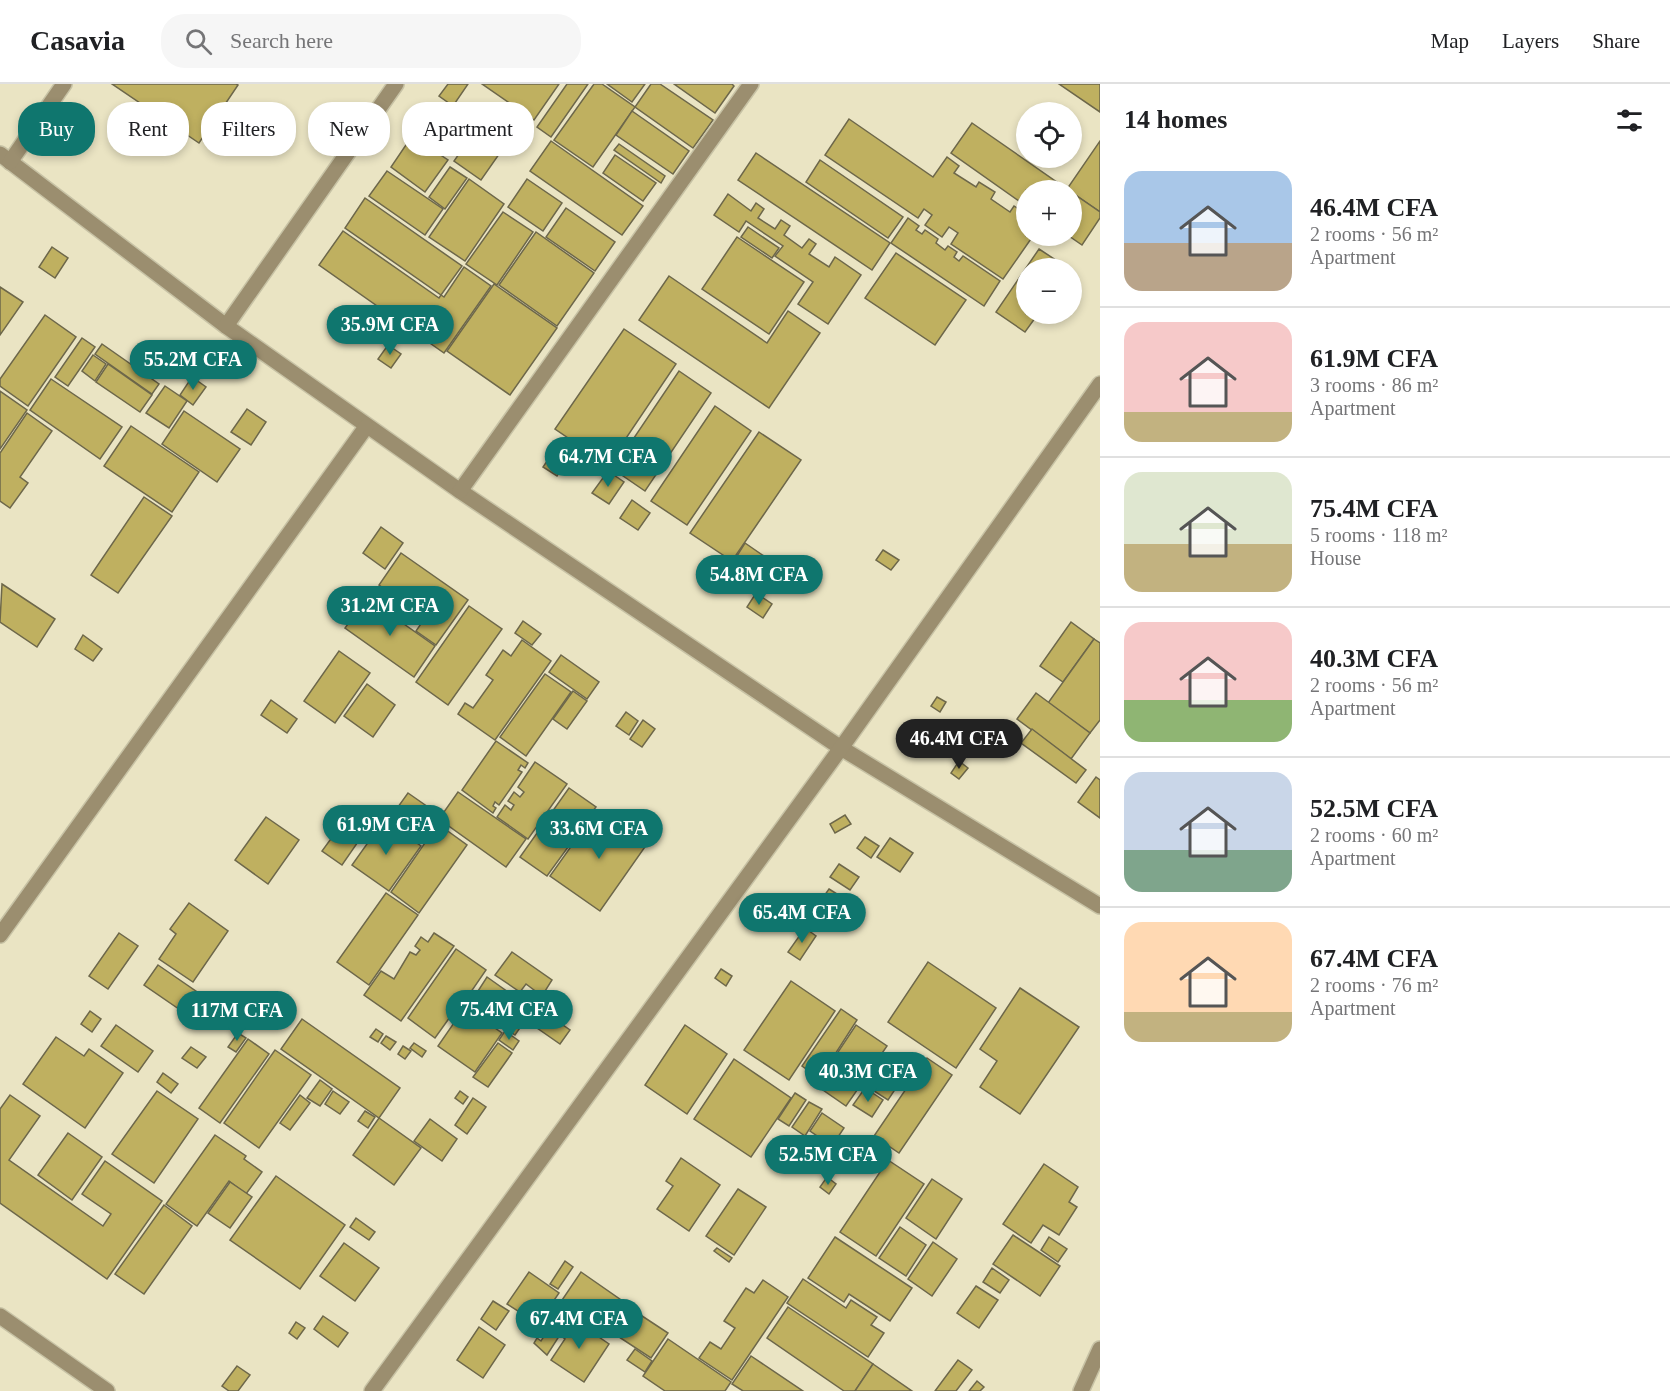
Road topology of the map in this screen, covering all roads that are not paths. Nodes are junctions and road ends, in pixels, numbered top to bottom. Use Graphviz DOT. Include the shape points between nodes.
graph roads {
  1 [pos="64,84"];
  2 [pos="396,84"];
  3 [pos="751,84"];
  4 [pos="5,158"];
  5 [pos="226,326"];
  6 [pos="1097,394"];
  7 [pos="366,427"];
  8 [pos="460,491"];
  9 [pos="841,748"];
  10 [pos="1100,906"];
  11 [pos="0,935"];
  12 [pos="0,1316"];
  13 [pos="1100,1349"];
  14 [pos="107,1391"];
  15 [pos="372,1391"];
  16 [pos="1082,1391"];
  1 -- 4 [label="street"];
  2 -- 5 [label="street"];
  3 -- 8 [label="street"];
  4 -- 5 [label="street"];
  5 -- 7 [label="street"];
  6 -- 9 [label="street"];
  7 -- 8 [label="street"];
  7 -- 11 [label="street"];
  8 -- 9 [label="street"];
  9 -- 10 [label="street"];
  9 -- 15 [label="street"];
  12 -- 14 [label="street"];
  13 -- 16 [label="street"];
}
